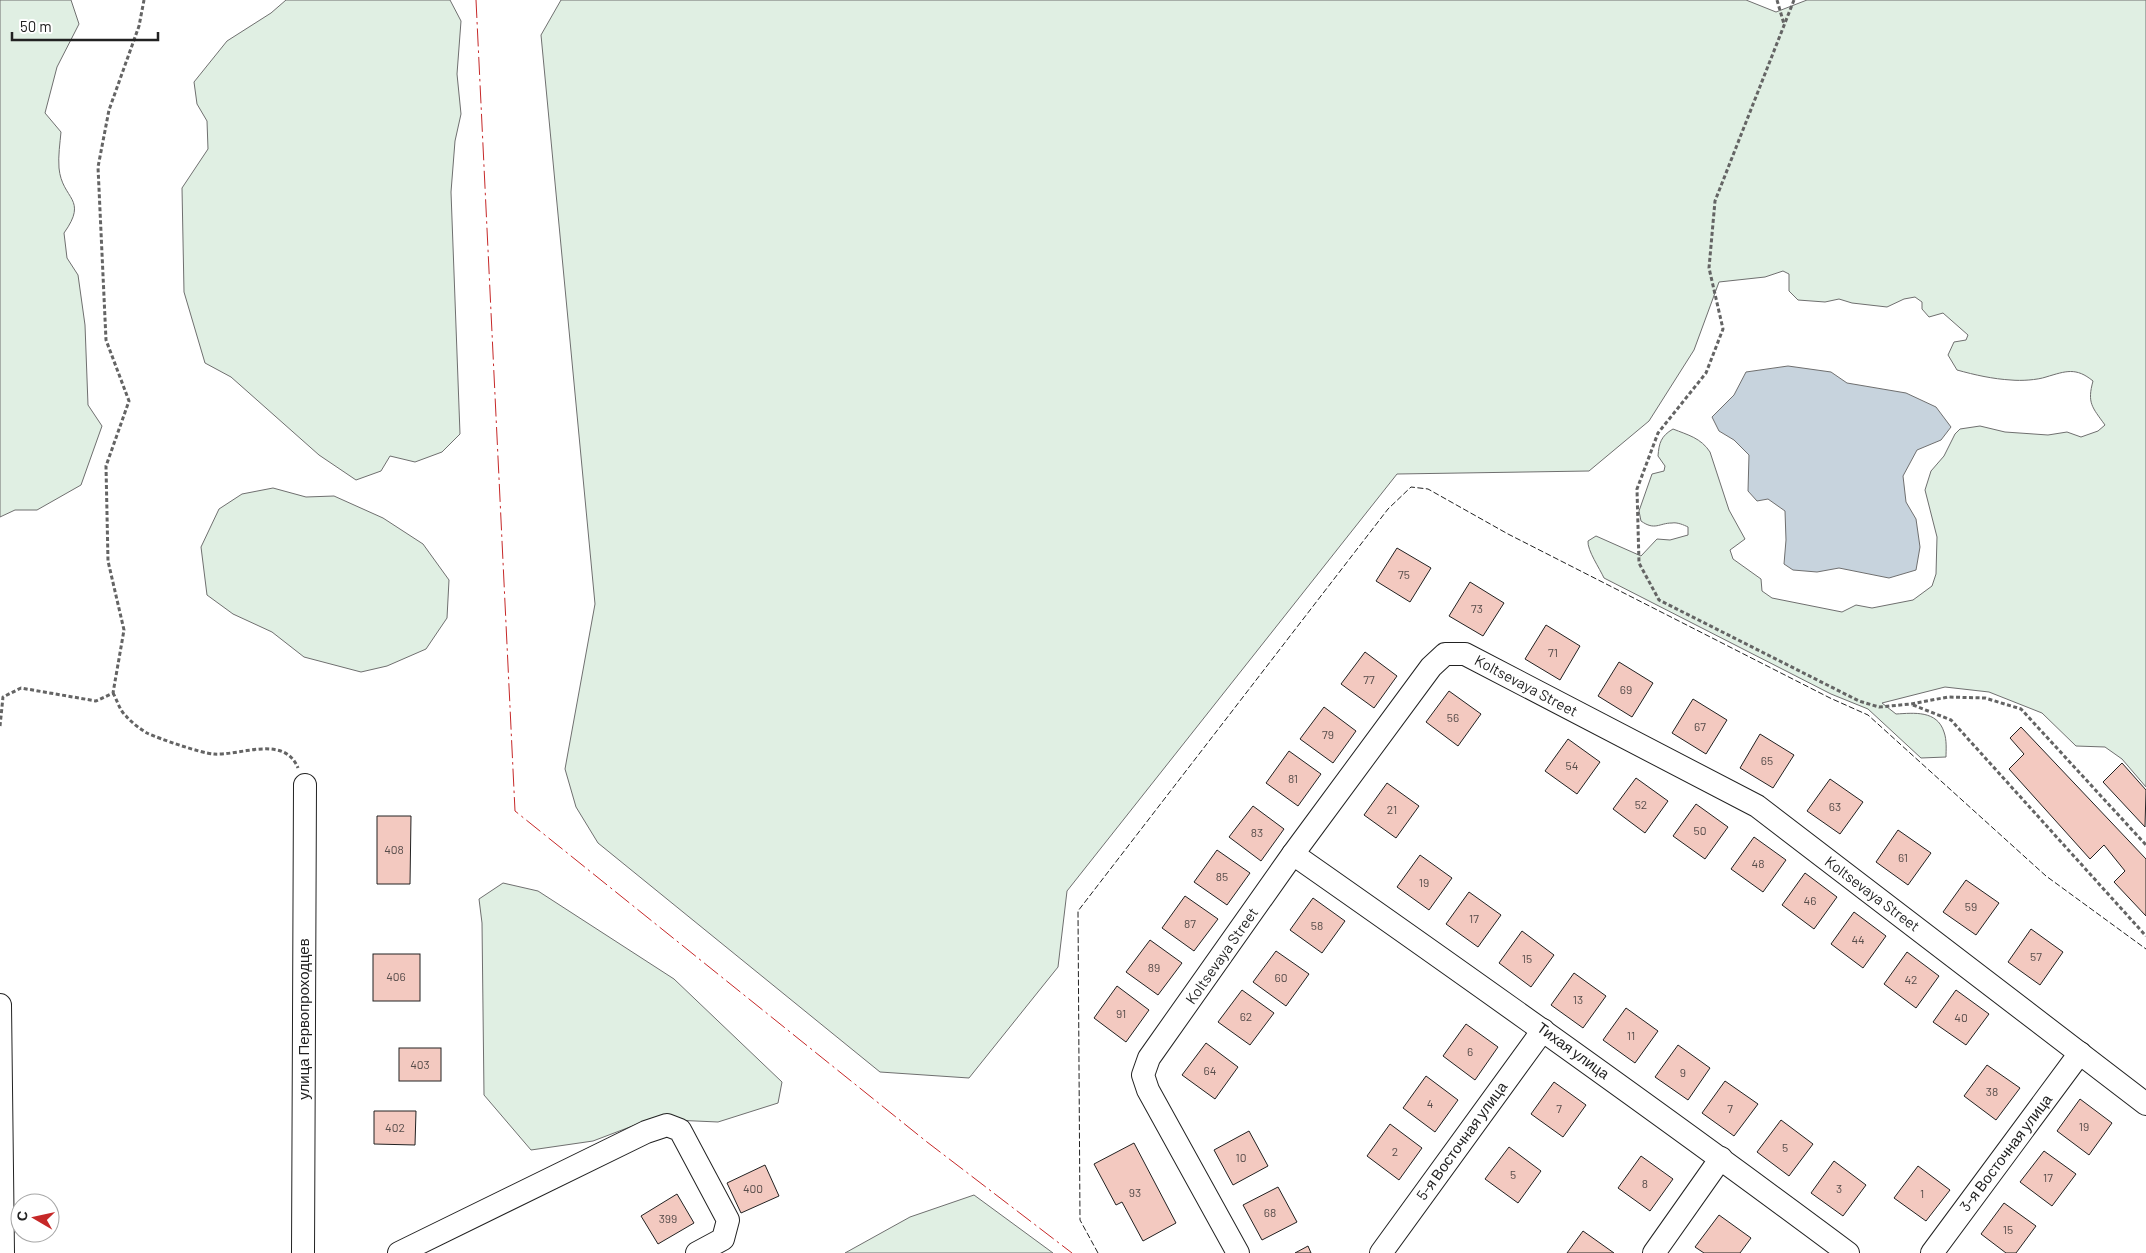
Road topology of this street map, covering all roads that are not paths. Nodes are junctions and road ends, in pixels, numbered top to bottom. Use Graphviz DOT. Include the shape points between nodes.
graph roads {
  1 [pos="305,785"];
  2 [pos="1293,854"];
  3 [pos="0,1005"];
  4 [pos="1543,1030"];
  5 [pos="2080,1053"];
  6 [pos="2146,1104"];
  7 [pos="1721,1158"];
  8 [pos="3,1253"];
  9 [pos="304,1253"];
  10 [pos="399,1253"];
  11 [pos="697,1253"];
  12 [pos="1238,1253"];
  13 [pos="1381,1253"];
  14 [pos="1654,1253"];
  15 [pos="1848,1253"];
  16 [pos="1932,1253"];
  1 -- 9 [label="street, улица Первопроходцев"];
  2 -- 4 [label="street, Тихая улица"];
  2 -- 5 [label="street, Koltsevaya Street" via="1431,668 1445,654 1465,654 1757,806"];
  2 -- 12 [label="street, Koltsevaya Street" via="1150,1058 1143,1075 1148,1090"];
  3 -- 8 [label="street"];
  4 -- 7 [label="street, Тихая улица"];
  4 -- 13 [label="street, 5-я Восточная улица"];
  5 -- 6 [label="street, Koltsevaya Street"];
  5 -- 16 [label="street, 3-я Восточная улица"];
  7 -- 14 [label="street"];
  7 -- 15 [label="street, Тихая улица"];
  10 -- 11 [label="street" via="638,1136 667,1125 680,1130 728,1220 723,1239"];
}
